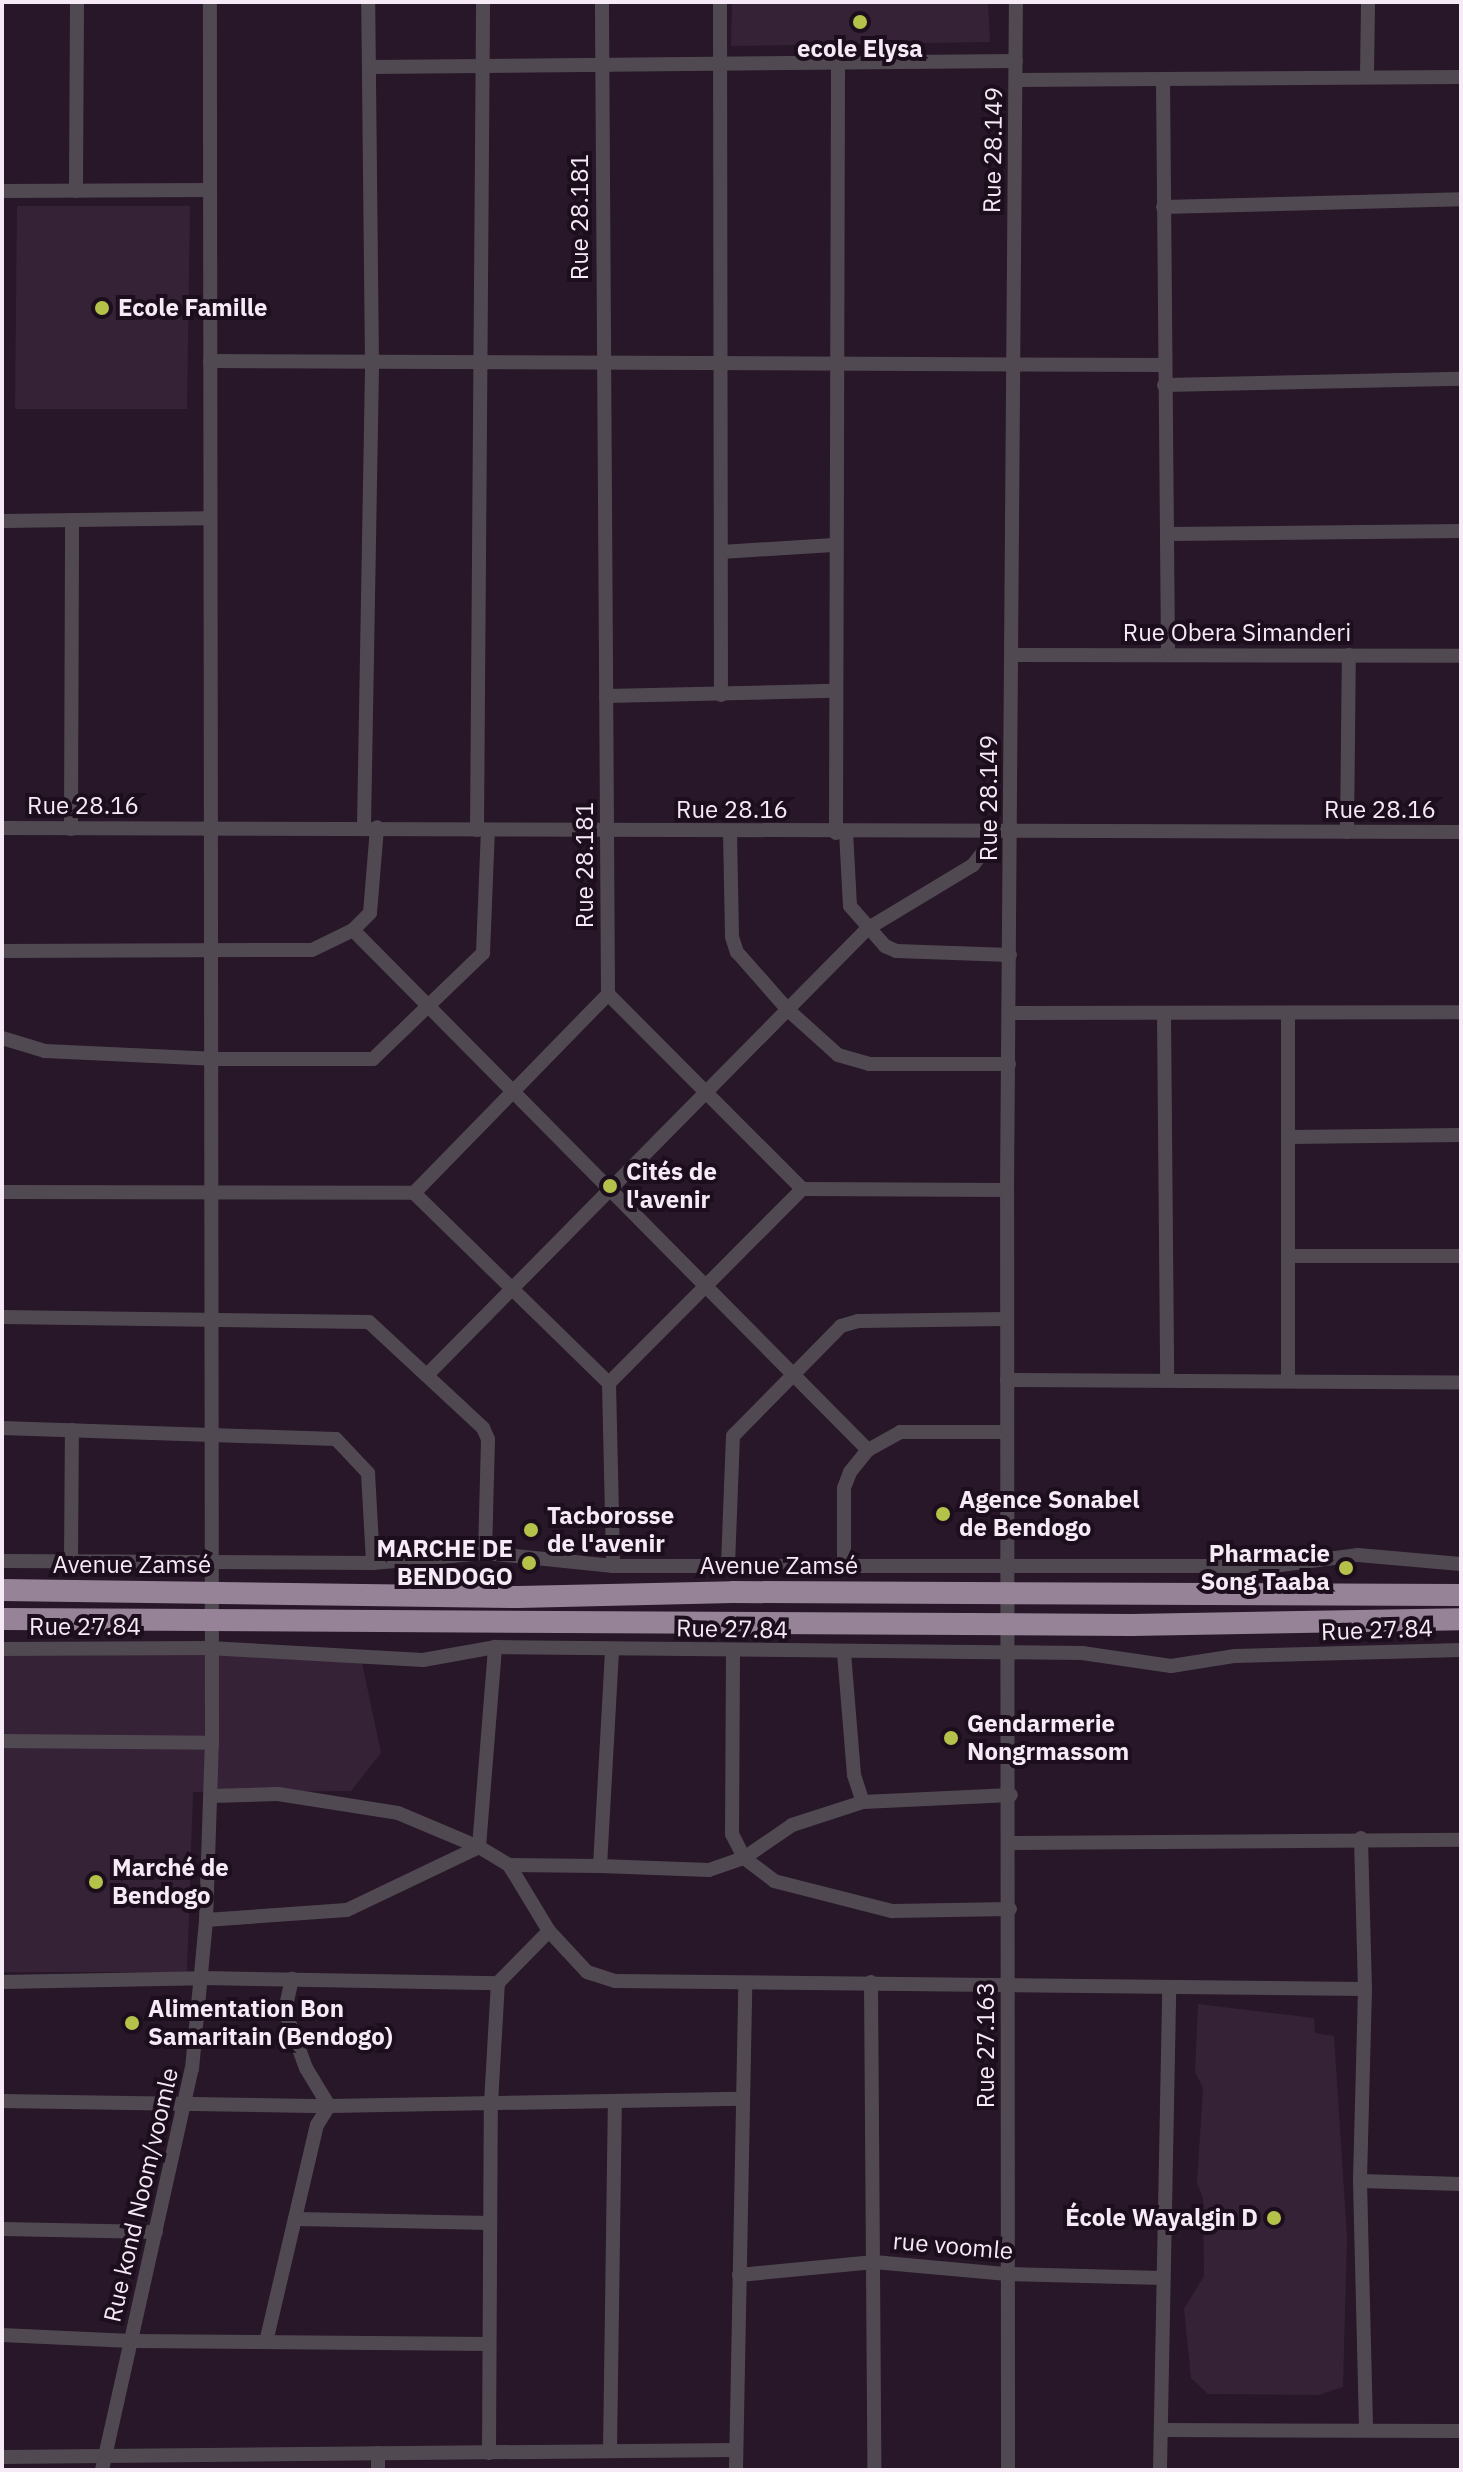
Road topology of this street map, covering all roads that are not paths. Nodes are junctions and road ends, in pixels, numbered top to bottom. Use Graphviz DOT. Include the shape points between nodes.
graph roads {
  1 [pos="77,2"];
  2 [pos="210,2"];
  3 [pos="368,2"];
  4 [pos="483,2"];
  5 [pos="602,2"];
  6 [pos="720,2"];
  7 [pos="1016,2"];
  8 [pos="1368,2"];
  9 [pos="1016,61"];
  10 [pos="720,65"];
  11 [pos="838,65"];
  12 [pos="370,67"];
  13 [pos="601,67"];
  14 [pos="484,69"];
  15 [pos="1367,75"];
  16 [pos="1461,77"];
  17 [pos="1163,79"];
  18 [pos="1016,80"];
  19 [pos="210,190"];
  20 [pos="2,191"];
  21 [pos="76,191"];
  22 [pos="1461,199"];
  23 [pos="1163,207"];
  24 [pos="210,361"];
  25 [pos="603,362"];
  26 [pos="724,362"];
  27 [pos="837,364"];
  28 [pos="372,365"];
  29 [pos="481,365"];
  30 [pos="1012,365"];
  31 [pos="1165,365"];
  32 [pos="1461,379"];
  33 [pos="1164,385"];
  34 [pos="207,518"];
  35 [pos="72,520"];
  36 [pos="2,521"];
  37 [pos="1461,531"];
  38 [pos="1168,534"];
  39 [pos="833,545"];
  40 [pos="721,552"];
  41 [pos="1168,654"];
  42 [pos="1012,655"];
  43 [pos="1349,655"];
  44 [pos="1461,656"];
  45 [pos="833,691"];
  46 [pos="721,695"];
  47 [pos="606,696"];
  48 [pos="211,827"];
  49 [pos="371,827"];
  50 [pos="2,828"];
  51 [pos="71,829"];
  52 [pos="991,830"];
  53 [pos="1012,830"];
  54 [pos="482,831"];
  55 [pos="607,831"];
  56 [pos="730,832"];
  57 [pos="841,832"];
  58 [pos="1347,832"];
  59 [pos="1461,832"];
  60 [pos="867,929"];
  61 [pos="353,930"];
  62 [pos="212,950"];
  63 [pos="2,951"];
  64 [pos="1010,955"];
  65 [pos="608,994"];
  66 [pos="432,1005"];
  67 [pos="787,1009"];
  68 [pos="1461,1012"];
  69 [pos="1010,1013"];
  70 [pos="1164,1013"];
  71 [pos="1288,1013"];
  72 [pos="2,1038"];
  73 [pos="212,1059"];
  74 [pos="1009,1064"];
  75 [pos="513,1092"];
  76 [pos="711,1092"];
  77 [pos="1461,1135"];
  78 [pos="1288,1137"];
  79 [pos="610,1188"];
  80 [pos="802,1189"];
  81 [pos="1007,1190"];
  82 [pos="2,1192"];
  83 [pos="209,1193"];
  84 [pos="414,1193"];
  85 [pos="1288,1256"];
  86 [pos="1461,1256"];
  87 [pos="708,1288"];
  88 [pos="512,1290"];
  89 [pos="2,1317"];
  90 [pos="1007,1319"];
  91 [pos="209,1320"];
  92 [pos="428,1374"];
  93 [pos="789,1375"];
  94 [pos="1167,1379"];
  95 [pos="1007,1380"];
  96 [pos="1288,1380"];
  97 [pos="1461,1382"];
  98 [pos="609,1383"];
  99 [pos="2,1428"];
  100 [pos="72,1430"];
  101 [pos="1007,1432"];
  102 [pos="209,1433"];
  103 [pos="868,1450"];
  104 [pos="485,1553"];
  105 [pos="2,1561"];
  106 [pos="71,1562"];
  107 [pos="373,1563"];
  108 [pos="209,1564"];
  109 [pos="1461,1564"];
  110 [pos="728,1565"];
  111 [pos="613,1566"];
  112 [pos="844,1566"];
  113 [pos="1007,1567"];
  114 [pos="2,1590"];
  115 [pos="209,1592"];
  116 [pos="1009,1594"];
  117 [pos="1461,1595"];
  118 [pos="2,1619"];
  119 [pos="1461,1619"];
  120 [pos="208,1621"];
  121 [pos="1009,1621"];
  122 [pos="495,1647"];
  123 [pos="209,1648"];
  124 [pos="2,1649"];
  125 [pos="612,1650"];
  126 [pos="1461,1650"];
  127 [pos="733,1651"];
  128 [pos="844,1653"];
  129 [pos="1010,1653"];
  130 [pos="2,1741"];
  131 [pos="212,1743"];
  132 [pos="1011,1795"];
  133 [pos="211,1796"];
  134 [pos="863,1802"];
  135 [pos="1361,1838"];
  136 [pos="1461,1840"];
  137 [pos="1011,1843"];
  138 [pos="479,1847"];
  139 [pos="744,1858"];
  140 [pos="509,1865"];
  141 [pos="600,1866"];
  142 [pos="1010,1909"];
  143 [pos="206,1920"];
  144 [pos="549,1931"];
  145 [pos="202,1978"];
  146 [pos="292,1979"];
  147 [pos="2,1982"];
  148 [pos="871,1982"];
  149 [pos="498,1983"];
  150 [pos="1008,1984"];
  151 [pos="745,1986"];
  152 [pos="1169,1987"];
  153 [pos="1365,1989"];
  154 [pos="741,2099"];
  155 [pos="186,2100"];
  156 [pos="2,2101"];
  157 [pos="615,2101"];
  158 [pos="491,2103"];
  159 [pos="329,2106"];
  160 [pos="1360,2181"];
  161 [pos="1461,2184"];
  162 [pos="296,2219"];
  163 [pos="490,2223"];
  164 [pos="2,2229"];
  165 [pos="156,2232"];
  166 [pos="874,2262"];
  167 [pos="1007,2274"];
  168 [pos="739,2275"];
  169 [pos="1163,2278"];
  170 [pos="2,2335"];
  171 [pos="131,2341"];
  172 [pos="266,2342"];
  173 [pos="489,2344"];
  174 [pos="1366,2429"];
  175 [pos="1161,2430"];
  176 [pos="1461,2431"];
  177 [pos="736,2450"];
  178 [pos="610,2451"];
  179 [pos="378,2453"];
  180 [pos="489,2453"];
  181 [pos="2,2457"];
  182 [pos="104,2463"];
  183 [pos="378,2470"];
  184 [pos="736,2470"];
  185 [pos="874,2470"];
  186 [pos="1008,2470"];
  187 [pos="1160,2470"];
  1 -- 21 [label="street"];
  2 -- 19 [label="street, Rue kond Noom/voomle"];
  3 -- 12 [label="street"];
  4 -- 14 [label="street"];
  5 -- 13 [label="street, Rue 28.181"];
  6 -- 10 [label="street"];
  7 -- 9 [label="street, Rue 28.149"];
  8 -- 15 [label="street"];
  9 -- 11 [label="street"];
  9 -- 18 [label="street, Rue 28.149"];
  10 -- 11 [label="street"];
  10 -- 13 [label="street"];
  10 -- 26 [label="street"];
  11 -- 27 [label="street"];
  12 -- 14 [label="street"];
  12 -- 28 [label="street"];
  13 -- 14 [label="street"];
  13 -- 25 [label="street, Rue 28.181"];
  14 -- 29 [label="street"];
  15 -- 16 [label="street"];
  15 -- 17 [label="street"];
  17 -- 18 [label="street"];
  17 -- 23 [label="street"];
  18 -- 30 [label="street, Rue 28.149"];
  19 -- 21 [label="street"];
  19 -- 24 [label="street, Rue kond Noom/voomle"];
  20 -- 21 [label="street"];
  22 -- 23 [label="street"];
  23 -- 31 [label="street"];
  24 -- 28 [label="street"];
  24 -- 34 [label="street, Rue kond Noom/voomle"];
  25 -- 26 [label="street"];
  25 -- 29 [label="street"];
  25 -- 47 [label="street, Rue 28.181"];
  26 -- 27 [label="street"];
  26 -- 40 [label="street"];
  27 -- 30 [label="street"];
  27 -- 39 [label="street"];
  28 -- 29 [label="street"];
  28 -- 49 [label="street"];
  29 -- 54 [label="street"];
  30 -- 31 [label="street"];
  30 -- 42 [label="street, Rue 28.149"];
  31 -- 33 [label="street"];
  32 -- 33 [label="street"];
  33 -- 38 [label="street"];
  34 -- 35 [label="street"];
  34 -- 48 [label="street, Rue kond Noom/voomle"];
  35 -- 36 [label="street"];
  35 -- 51 [label="street"];
  37 -- 38 [label="street"];
  38 -- 41 [label="street"];
  39 -- 40 [label="street"];
  39 -- 45 [label="street"];
  40 -- 46 [label="street"];
  41 -- 42 [label="street, Rue Obera Simanderi"];
  41 -- 43 [label="street, Rue Obera Simanderi"];
  42 -- 53 [label="street, Rue 28.149"];
  43 -- 44 [label="street, Rue Obera Simanderi"];
  43 -- 58 [label="street"];
  45 -- 46 [label="street"];
  45 -- 57 [label="street"];
  46 -- 47 [label="street"];
  47 -- 55 [label="street, Rue 28.181"];
  48 -- 49 [label="street, Rue 28.16"];
  48 -- 51 [label="street, Rue 28.16"];
  48 -- 62 [label="street, Rue kond Noom/voomle"];
  49 -- 54 [label="street, Rue 28.16"];
  49 -- 61 [label="street" via="374,899 370,913"];
  50 -- 51 [label="street, Rue 28.16"];
  52 -- 53 [label="street, Rue 28.16"];
  52 -- 57 [label="street, Rue 28.16"];
  52 -- 60 [label="street" via="988,846 973,865"];
  53 -- 58 [label="street, Rue 28.16"];
  53 -- 64 [label="street, Rue 28.149"];
  54 -- 55 [label="street, Rue 28.16"];
  54 -- 66 [label="street" via="486,944 478,960"];
  55 -- 56 [label="street, Rue 28.16"];
  55 -- 65 [label="street, Rue 28.181"];
  56 -- 57 [label="street, Rue 28.16"];
  56 -- 67 [label="street" via="732,937 737,952"];
  57 -- 60 [label="street" via="846,890"];
  58 -- 59 [label="street, Rue 28.16"];
  60 -- 64 [label="street" via="896,951"];
  60 -- 67 [label="street"];
  61 -- 62 [label="street" via="312,950"];
  61 -- 66 [label="street"];
  62 -- 63 [label="street"];
  62 -- 73 [label="street, Rue kond Noom/voomle"];
  64 -- 69 [label="street, Rue 28.149"];
  65 -- 75 [label="street"];
  65 -- 76 [label="street"];
  66 -- 73 [label="street" via="373,1059"];
  66 -- 75 [label="street"];
  67 -- 74 [label="street" via="852,1062"];
  67 -- 76 [label="street"];
  68 -- 71 [label="street"];
  69 -- 70 [label="street"];
  69 -- 74 [label="street, Rue 28.149"];
  70 -- 71 [label="street"];
  70 -- 94 [label="street"];
  71 -- 78 [label="street"];
  72 -- 73 [label="street" via="45,1051"];
  73 -- 83 [label="street, Rue kond Noom/voomle"];
  74 -- 81 [label="street, Rue 28.149"];
  75 -- 79 [label="street"];
  75 -- 84 [label="street"];
  76 -- 79 [label="street"];
  76 -- 80 [label="street"];
  77 -- 78 [label="street"];
  78 -- 85 [label="street"];
  79 -- 87 [label="street"];
  79 -- 88 [label="street"];
  80 -- 81 [label="street"];
  80 -- 87 [label="street"];
  81 -- 90 [label="street, Rue 28.149"];
  82 -- 83 [label="street"];
  83 -- 84 [label="street"];
  83 -- 91 [label="street, Rue kond Noom/voomle"];
  84 -- 88 [label="street"];
  85 -- 86 [label="street"];
  85 -- 96 [label="street"];
  87 -- 93 [label="street"];
  87 -- 98 [label="street"];
  88 -- 92 [label="street"];
  88 -- 98 [label="street"];
  89 -- 91 [label="street"];
  90 -- 93 [label="street" via="849,1322"];
  90 -- 95 [label="street, Rue 28.149"];
  91 -- 92 [label="street" via="369,1322"];
  91 -- 102 [label="street, Rue kond Noom/voomle"];
  92 -- 104 [label="street" via="475,1418 488,1439"];
  93 -- 103 [label="street"];
  93 -- 110 [label="street" via="733,1436"];
  94 -- 95 [label="street"];
  94 -- 96 [label="street"];
  95 -- 101 [label="street, Rue 28.149"];
  96 -- 97 [label="street"];
  98 -- 111 [label="street"];
  99 -- 100 [label="street"];
  100 -- 102 [label="street"];
  100 -- 106 [label="street"];
  101 -- 103 [label="street" via="900,1432"];
  101 -- 113 [label="street, Rue 28.149"];
  102 -- 107 [label="street" via="336,1439 368,1473"];
  102 -- 108 [label="street, Rue kond Noom/voomle"];
  103 -- 112 [label="street" via="844,1488"];
  104 -- 107 [label="street"];
  104 -- 111 [label="street"];
  105 -- 106 [label="street"];
  106 -- 108 [label="street"];
  107 -- 108 [label="street"];
  108 -- 115 [label="street, Rue kond Noom/voomle"];
  109 -- 113 [label="street" via="1358,1555 1273,1566"];
  110 -- 111 [label="street"];
  110 -- 112 [label="street"];
  112 -- 113 [label="street"];
  113 -- 116 [label="street, Rue 28.149"];
  114 -- 115 [label="highway, Avenue Zamsé"];
  115 -- 116 [label="highway, Avenue Zamsé" via="518,1597"];
  115 -- 120 [label="street, Rue kond Noom/voomle"];
  116 -- 117 [label="highway, Avenue Zamsé"];
  116 -- 121 [label="street, Rue 28.149"];
  118 -- 120 [label="highway"];
  119 -- 121 [label="highway" via="1131,1625"];
  120 -- 121 [label="highway"];
  120 -- 123 [label="street, Rue kond Noom/voomle"];
  121 -- 129 [label="street, Rue 27.163"];
  122 -- 123 [label="street, Rue 27.84" via="423,1660"];
  122 -- 125 [label="street, Rue 27.84"];
  122 -- 138 [label="street"];
  123 -- 124 [label="street, Rue 27.84"];
  123 -- 131 [label="street, Rue kond Noom/voomle"];
  125 -- 127 [label="street, Rue 27.84"];
  125 -- 141 [label="street"];
  126 -- 129 [label="street, Rue 27.84" via="1235,1656 1171,1666 1101,1654"];
  127 -- 128 [label="street, Rue 27.84"];
  127 -- 139 [label="street" via="732,1834"];
  128 -- 129 [label="street, Rue 27.84"];
  128 -- 134 [label="street" via="854,1775"];
  129 -- 132 [label="street, Rue 27.163"];
  130 -- 131 [label="street"];
  131 -- 133 [label="street, Rue kond Noom/voomle"];
  132 -- 134 [label="street"];
  132 -- 137 [label="street, Rue 27.163"];
  133 -- 138 [label="street" via="278,1794 398,1813"];
  133 -- 143 [label="street, Rue kond Noom/voomle"];
  134 -- 139 [label="street" via="792,1825"];
  135 -- 136 [label="street"];
  135 -- 137 [label="street"];
  135 -- 153 [label="street"];
  137 -- 142 [label="street, Rue 27.163"];
  138 -- 140 [label="street"];
  138 -- 143 [label="street" via="347,1910"];
  139 -- 141 [label="street" via="687,1872"];
  139 -- 142 [label="street" via="774,1881 892,1911"];
  140 -- 141 [label="street"];
  140 -- 144 [label="street"];
  142 -- 150 [label="street, Rue 27.163"];
  143 -- 145 [label="street, Rue kond Noom/voomle"];
  144 -- 149 [label="street"];
  144 -- 151 [label="street" via="599,1978"];
  145 -- 146 [label="street"];
  145 -- 147 [label="street"];
  145 -- 155 [label="street, Rue kond Noom/voomle"];
  146 -- 149 [label="street"];
  146 -- 159 [label="street" via="285,2011 306,2068"];
  148 -- 150 [label="street"];
  148 -- 151 [label="street"];
  148 -- 166 [label="street"];
  149 -- 158 [label="street"];
  150 -- 152 [label="street"];
  150 -- 167 [label="street, Rue 27.163"];
  151 -- 154 [label="street"];
  152 -- 153 [label="street"];
  152 -- 169 [label="street"];
  153 -- 160 [label="street"];
  154 -- 157 [label="street"];
  154 -- 168 [label="street"];
  155 -- 156 [label="street"];
  155 -- 159 [label="street"];
  155 -- 165 [label="street, Rue kond Noom/voomle"];
  157 -- 158 [label="street"];
  157 -- 178 [label="street"];
  158 -- 159 [label="street"];
  158 -- 163 [label="street"];
  159 -- 162 [label="street" via="317,2125"];
  160 -- 161 [label="street"];
  160 -- 174 [label="street"];
  162 -- 163 [label="street"];
  162 -- 172 [label="street"];
  163 -- 173 [label="street"];
  164 -- 165 [label="street"];
  165 -- 171 [label="street, Rue kond Noom/voomle"];
  166 -- 167 [label="street, rue voomle"];
  166 -- 168 [label="street, rue voomle"];
  166 -- 185 [label="street"];
  167 -- 169 [label="street, rue voomle"];
  167 -- 186 [label="street, Rue 27.163"];
  168 -- 177 [label="street"];
  169 -- 175 [label="street"];
  170 -- 171 [label="street"];
  171 -- 172 [label="street"];
  171 -- 182 [label="street, Rue kond Noom/voomle"];
  172 -- 173 [label="street"];
  173 -- 180 [label="street"];
  174 -- 175 [label="street"];
  174 -- 176 [label="street"];
  175 -- 187 [label="street"];
  177 -- 178 [label="street"];
  177 -- 184 [label="street"];
  178 -- 180 [label="street"];
  179 -- 180 [label="street"];
  179 -- 182 [label="street"];
  179 -- 183 [label="street"];
  181 -- 182 [label="street"];
}
